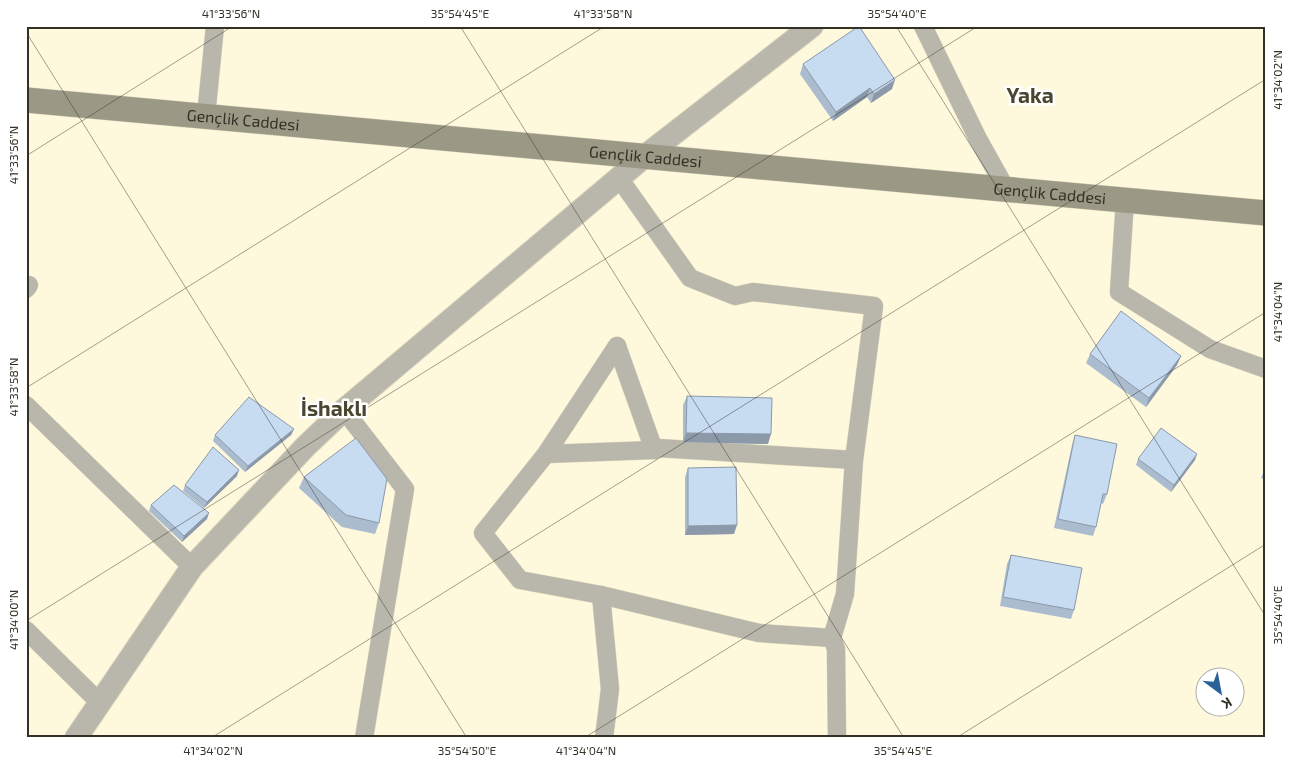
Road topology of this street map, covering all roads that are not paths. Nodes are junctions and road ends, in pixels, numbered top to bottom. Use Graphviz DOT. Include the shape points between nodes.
graph roads {
  1 [pos="215,26"];
  2 [pos="812,26"];
  3 [pos="923,26"];
  4 [pos="26,100"];
  5 [pos="206,116"];
  6 [pos="645,156"];
  7 [pos="619,178"];
  8 [pos="1006,189"];
  9 [pos="1125,200"];
  10 [pos="1266,213"];
  11 [pos="1266,369"];
  12 [pos="26,404"];
  13 [pos="344,410"];
  14 [pos="654,450"];
  15 [pos="546,454"];
  16 [pos="854,460"];
  17 [pos="192,567"];
  18 [pos="601,595"];
  19 [pos="26,630"];
  20 [pos="832,638"];
  21 [pos="100,703"];
  22 [pos="76,738"];
  23 [pos="364,738"];
  24 [pos="604,738"];
  25 [pos="837,738"];
  1 -- 5 [label="street"];
  2 -- 6 [label="street"];
  3 -- 8 [label="street"];
  4 -- 5 [label="main road, Gençlik Caddesi"];
  5 -- 6 [label="main road, Gençlik Caddesi"];
  6 -- 7 [label="street"];
  6 -- 8 [label="main road, Gençlik Caddesi"];
  7 -- 13 [label="street"];
  7 -- 16 [label="street" via="690,278 734,296 753,292 874,306"];
  8 -- 9 [label="main road, Gençlik Caddesi"];
  9 -- 10 [label="main road, Gençlik Caddesi"];
  9 -- 11 [label="street" via="1120,292 1210,349"];
  12 -- 17 [label="street"];
  13 -- 17 [label="street"];
  13 -- 23 [label="street" via="405,488"];
  14 -- 15 [label="street"];
  14 -- 15 [label="street" via="617,346"];
  14 -- 16 [label="street" via="668,448"];
  15 -- 18 [label="street" via="483,533 520,580"];
  16 -- 20 [label="street" via="845,594"];
  17 -- 21 [label="street"];
  18 -- 20 [label="street" via="760,633"];
  18 -- 24 [label="street" via="610,689"];
  19 -- 21 [label="street"];
  20 -- 25 [label="street" via="836,650"];
  21 -- 22 [label="street"];
}
